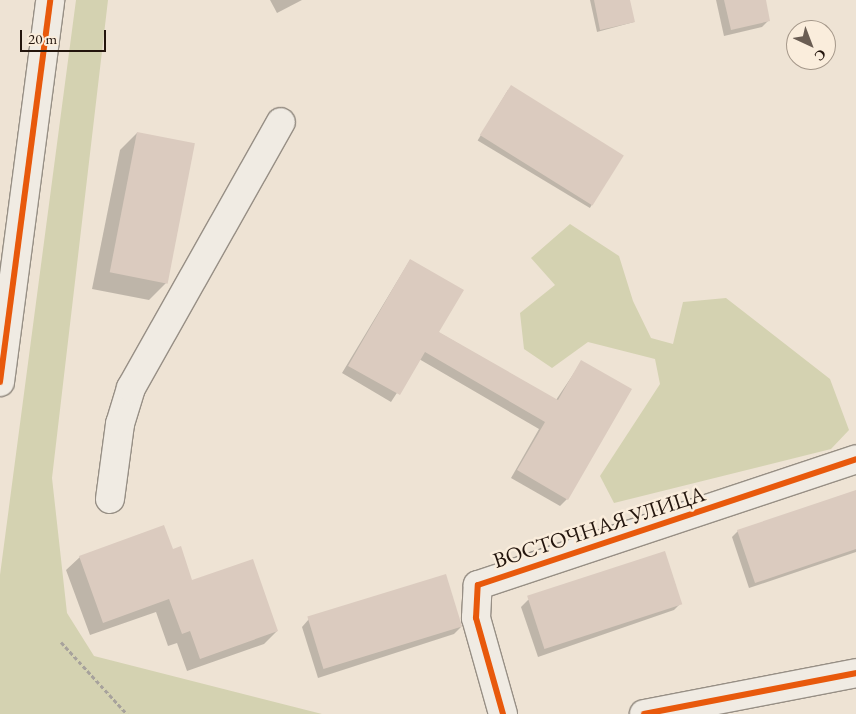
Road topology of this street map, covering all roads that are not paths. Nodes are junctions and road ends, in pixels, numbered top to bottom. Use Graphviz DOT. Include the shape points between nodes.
graph roads {
  1 [pos="50,0"];
  2 [pos="281,122"];
  3 [pos="0,382"];
  4 [pos="856,459"];
  5 [pos="110,499"];
  6 [pos="856,673"];
  7 [pos="503,714"];
  8 [pos="644,714"];
  1 -- 3 [label="street"];
  2 -- 5 [label="street" via="131,388 120,424"];
  4 -- 7 [label="street, ВОСТОЧНАЯ УЛИЦА" via="478,585 476,618"];
  6 -- 8 [label="street"];
}
